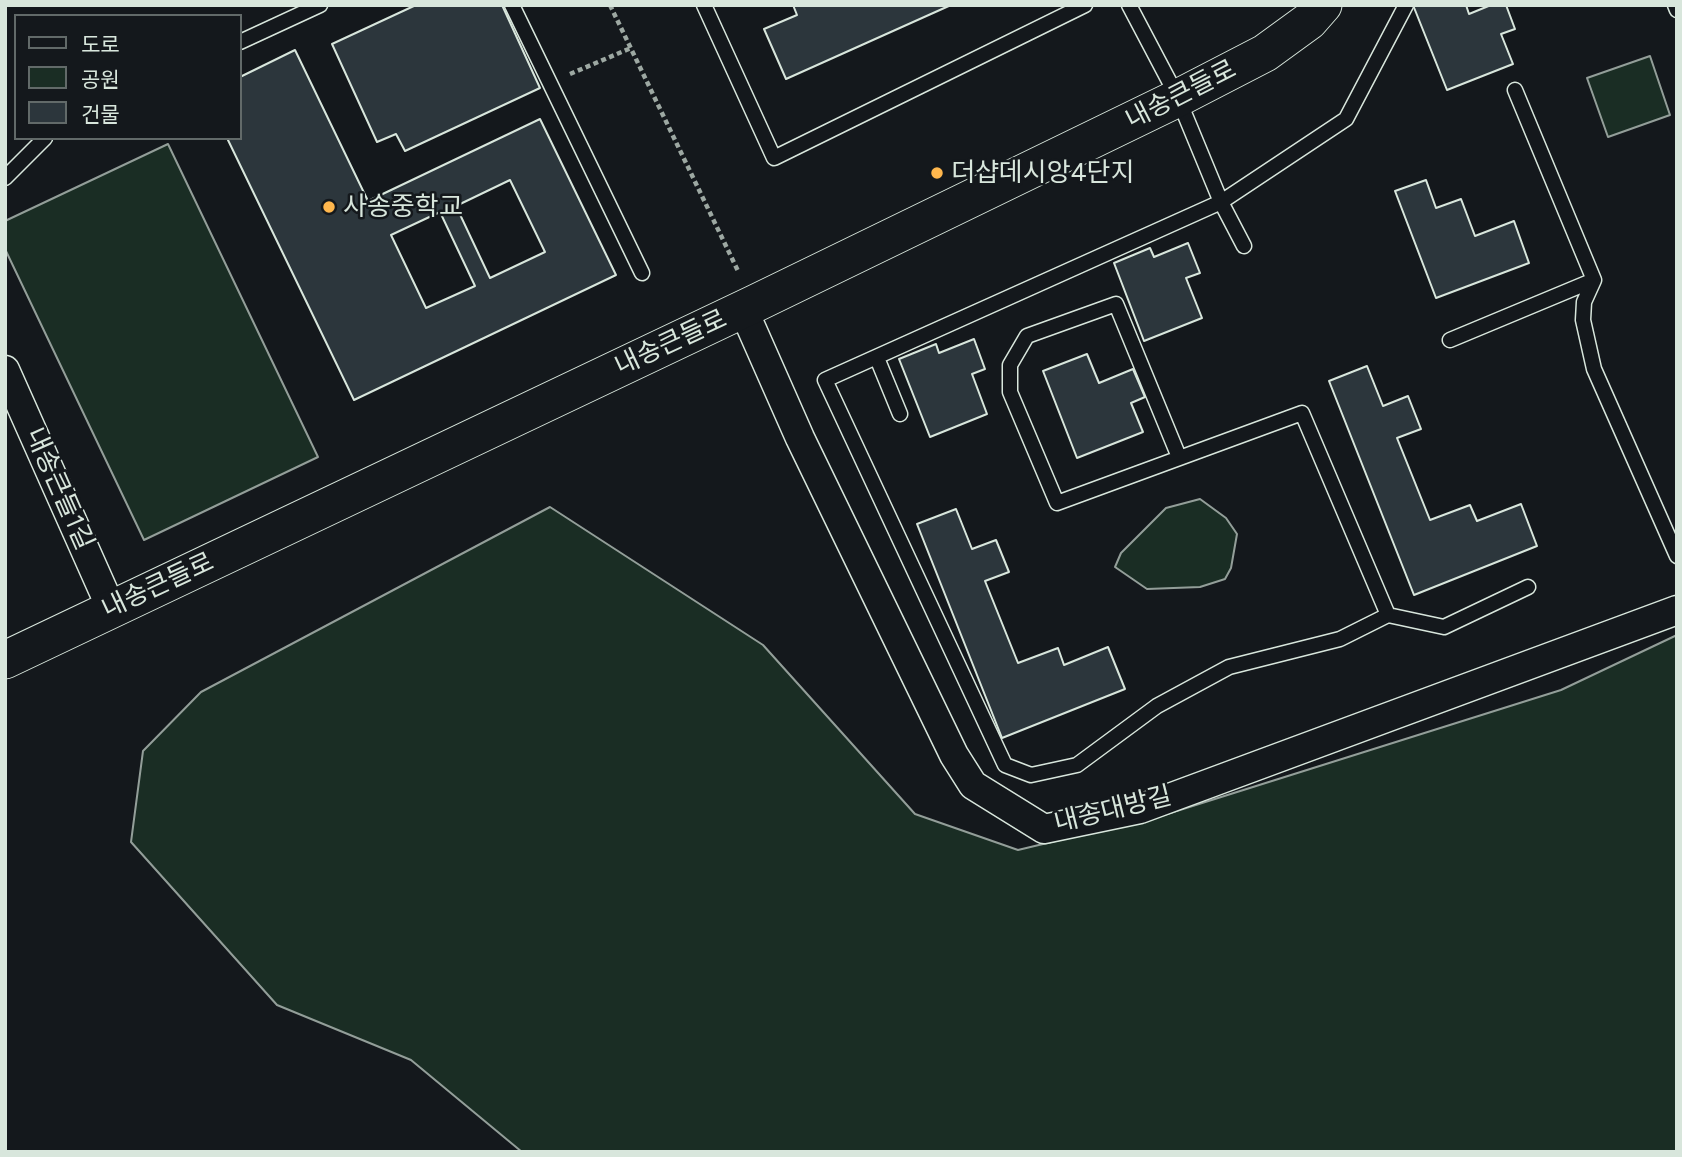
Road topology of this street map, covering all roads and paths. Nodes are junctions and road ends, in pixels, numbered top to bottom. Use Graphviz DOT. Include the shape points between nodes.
graph roads {
  1 [pos="320,5"];
  2 [pos="512,5"];
  3 [pos="610,5"];
  4 [pos="704,5"];
  5 [pos="1085,5"];
  6 [pos="1129,5"];
  7 [pos="1323,5"];
  8 [pos="1406,5"];
  9 [pos="242,42"];
  10 [pos="631,48"];
  11 [pos="561,78"];
  12 [pos="1515,90"];
  13 [pos="1178,97"];
  14 [pos="43,140"];
  15 [pos="5,178"];
  16 [pos="1222,202"];
  17 [pos="1244,246"];
  18 [pos="642,273"];
  19 [pos="1594,280"];
  20 [pos="748,307"];
  21 [pos="1450,340"];
  22 [pos="877,358"];
  23 [pos="5,370"];
  24 [pos="900,414"];
  25 [pos="17,427"];
  26 [pos="1179,457"];
  27 [pos="1672,529"];
  28 [pos="1677,556"];
  29 [pos="1528,587"];
  30 [pos="111,608"];
  31 [pos="1677,610"];
  32 [pos="1388,615"];
  33 [pos="5,660"];
  1 -- 9 [label="lane"];
  2 -- 18 [label="lane"];
  3 -- 10 [label="path"];
  4 -- 5 [label="lane" via="774,158"];
  6 -- 13 [label="lane"];
  7 -- 13 [label="street, 내송큰들로" via="1265,53"];
  8 -- 16 [label="lane" via="1346,119"];
  10 -- 11 [label="path"];
  10 -- 20 [label="path"];
  12 -- 19 [label="lane"];
  13 -- 16 [label="lane"];
  13 -- 20 [label="street, 내송큰들로"];
  14 -- 15 [label="lane"];
  16 -- 17 [label="lane"];
  16 -- 22 [label="lane"];
  19 -- 21 [label="lane"];
  19 -- 27 [label="lane" via="1584,302 1583,320 1594,369"];
  20 -- 30 [label="street, 내송큰들로"];
  20 -- 31 [label="street, 내송대방길" via="800,438 954,755 973,785 1044,829 1140,809"];
  22 -- 24 [label="lane"];
  22 -- 32 [label="lane" via="825,380 1005,765 1031,775 1077,765 1157,706 1229,667 1340,639"];
  23 -- 25 [label="street, 내송큰들1길"];
  25 -- 30 [label="street, 내송큰들1길"];
  26 -- 26 [label="lane" via="1057,503 1010,392 1010,365 1027,336 1115,304"];
  26 -- 32 [label="lane" via="1302,413"];
  27 -- 28 [label="lane"];
  29 -- 32 [label="lane" via="1444,627"];
  30 -- 33 [label="street, 내송큰들로"];
}
